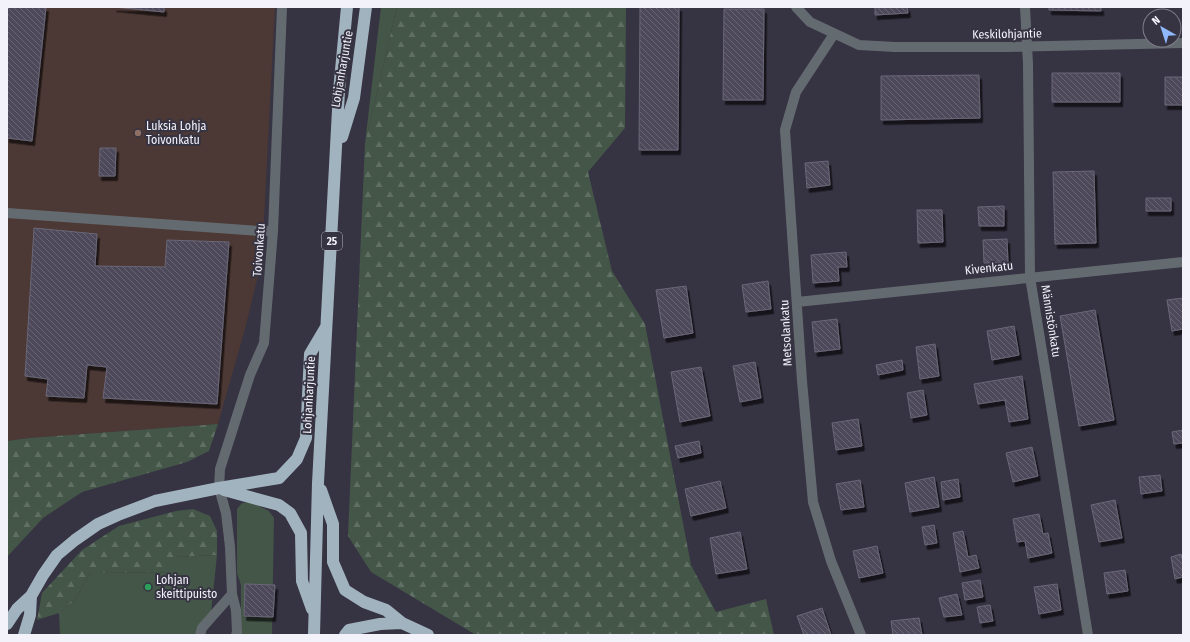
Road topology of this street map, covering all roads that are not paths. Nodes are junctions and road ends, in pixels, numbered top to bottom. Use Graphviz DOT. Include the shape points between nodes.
graph roads {
  1 [pos="282,7"];
  2 [pos="347,7"];
  3 [pos="366,7"];
  4 [pos="796,7"];
  5 [pos="1025,7"];
  6 [pos="834,34"];
  7 [pos="1183,44"];
  8 [pos="1027,47"];
  9 [pos="337,158"];
  10 [pos="7,213"];
  11 [pos="273,231"];
  12 [pos="1183,262"];
  13 [pos="1030,277"];
  14 [pos="797,302"];
  15 [pos="327,324"];
  16 [pos="318,483"];
  17 [pos="219,488"];
  18 [pos="232,594"];
  19 [pos="31,596"];
  20 [pos="314,617"];
  21 [pos="402,623"];
  22 [pos="7,624"];
  23 [pos="24,635"];
  24 [pos="200,635"];
  25 [pos="236,635"];
  26 [pos="314,635"];
  27 [pos="345,635"];
  28 [pos="428,635"];
  29 [pos="861,635"];
  30 [pos="1088,635"];
  1 -- 11 [label="street, Toivonkatu"];
  2 -- 9 [label="highway, Lohjanharjuntie / 25" via="339,91"];
  3 -- 9 [label="highway, Lohjanharjuntie / 25" via="354,98"];
  4 -- 6 [label="street, Keskilohjantie" via="810,22"];
  5 -- 8 [label="street, Männistönkatu"];
  6 -- 8 [label="street, Keskilohjantie" via="859,45"];
  6 -- 14 [label="street, Metsolankatu" via="796,92 785,130"];
  7 -- 8 [label="street, Keskilohjantie"];
  8 -- 13 [label="street, Männistönkatu"];
  9 -- 15 [label="highway, Lohjanharjuntie / 25"];
  10 -- 11 [label="street"];
  11 -- 17 [label="street, Toivonkatu" via="264,343 250,375 220,469"];
  12 -- 13 [label="street, Kivenkatu"];
  13 -- 14 [label="street, Kivenkatu"];
  13 -- 30 [label="street, Männistönkatu"];
  14 -- 29 [label="street, Metsolankatu" via="814,502 831,561"];
  15 -- 16 [label="highway, Lohjanharjuntie / 25"];
  15 -- 17 [label="highway" via="310,354 306,438 297,459 279,478"];
  16 -- 20 [label="highway, Lohjanharjuntie / 25"];
  16 -- 21 [label="highway" via="333,524 333,562 345,590 364,602 386,610"];
  17 -- 18 [label="street, Toivonkatu" via="226,513"];
  17 -- 19 [label="highway" via="155,501 98,524 57,555"];
  17 -- 20 [label="highway" via="279,504 290,513 302,533 302,581"];
  18 -- 24 [label="street" via="202,628"];
  18 -- 25 [label="street, Toivonkatu" via="236,610"];
  19 -- 22 [label="highway" via="17,609"];
  19 -- 23 [label="highway" via="30,615"];
  20 -- 26 [label="highway, Lohjanharjuntie / 25"];
  21 -- 27 [label="highway" via="349,630"];
  21 -- 28 [label="highway"];
}
